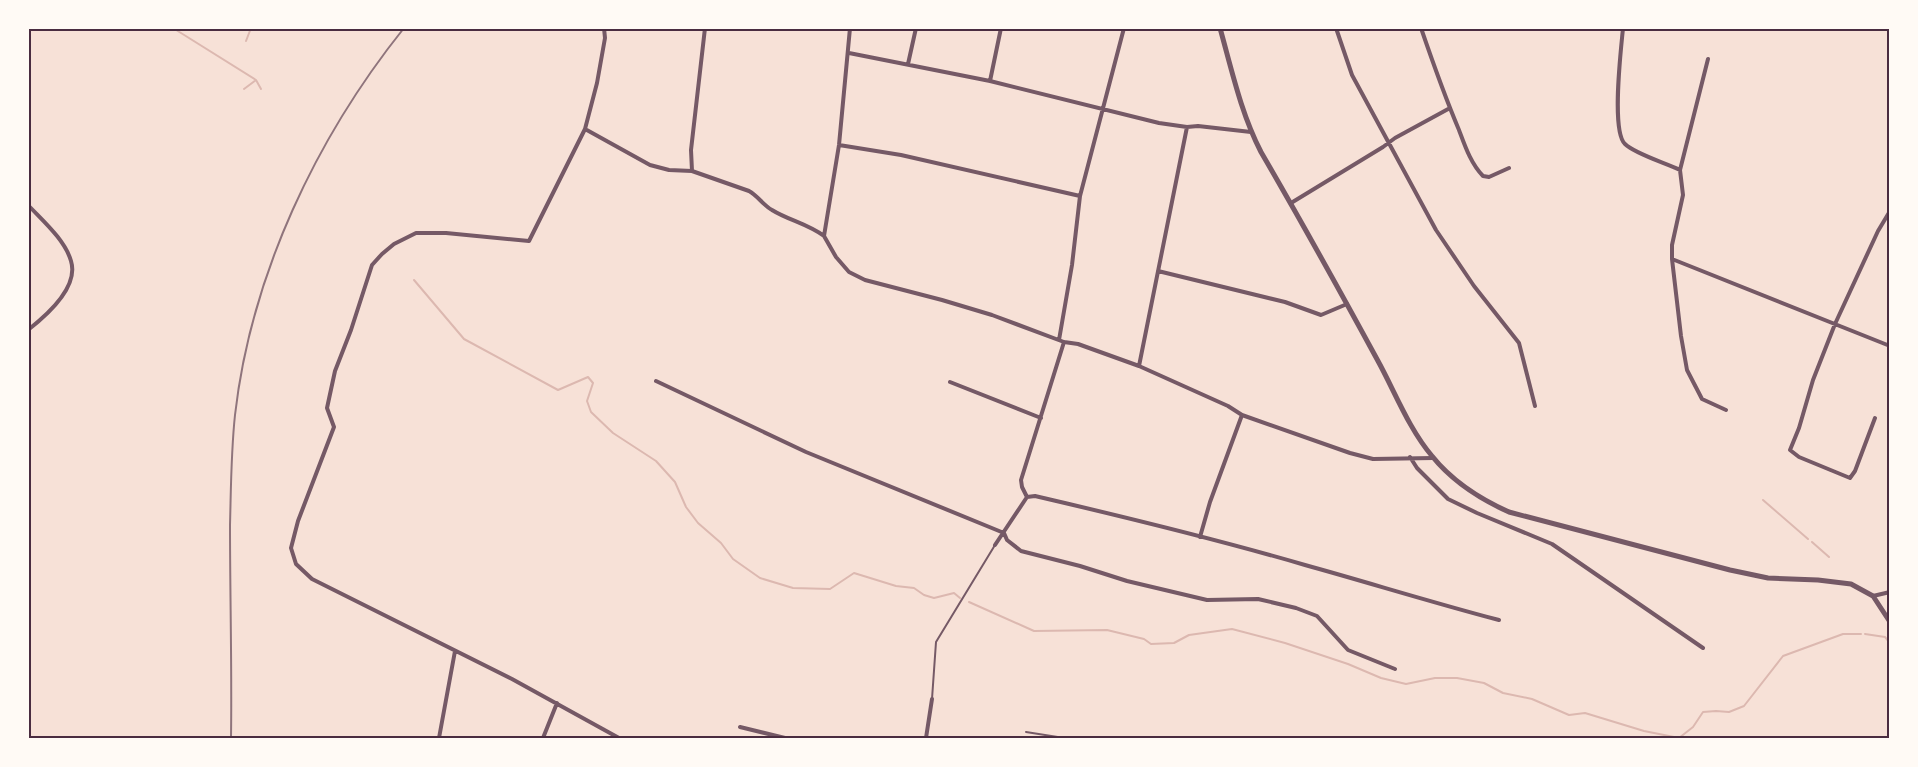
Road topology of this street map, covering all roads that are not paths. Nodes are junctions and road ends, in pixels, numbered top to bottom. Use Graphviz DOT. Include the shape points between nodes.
graph roads {
  1 [pos="604,28"];
  2 [pos="705,28"];
  3 [pos="850,28"];
  4 [pos="916,28"];
  5 [pos="1001,28"];
  6 [pos="1124,28"];
  7 [pos="1220,28"];
  8 [pos="1336,28"];
  9 [pos="1421,28"];
  10 [pos="1623,28"];
  11 [pos="849,53"];
  12 [pos="1708,59"];
  13 [pos="908,64"];
  14 [pos="990,81"];
  15 [pos="1104,108"];
  16 [pos="1450,108"];
  17 [pos="1186,127"];
  18 [pos="585,129"];
  19 [pos="1251,132"];
  20 [pos="1389,142"];
  21 [pos="839,145"];
  22 [pos="1509,168"];
  23 [pos="1680,170"];
  24 [pos="692,171"];
  25 [pos="1080,196"];
  26 [pos="1291,203"];
  27 [pos="28,205"];
  28 [pos="1890,212"];
  29 [pos="824,236"];
  30 [pos="1672,259"];
  31 [pos="1158,271"];
  32 [pos="1347,304"];
  33 [pos="1835,324"];
  34 [pos="28,330"];
  35 [pos="1059,340"];
  36 [pos="1064,342"];
  37 [pos="1890,346"];
  38 [pos="1139,366"];
  39 [pos="656,381"];
  40 [pos="950,382"];
  41 [pos="1535,406"];
  42 [pos="1726,410"];
  43 [pos="1242,415"];
  44 [pos="1041,418"];
  45 [pos="1875,418"];
  46 [pos="1410,457"];
  47 [pos="1433,458"];
  48 [pos="1028,497"];
  49 [pos="1004,533"];
  50 [pos="1200,537"];
  51 [pos="995,545"];
  52 [pos="1890,592"];
  53 [pos="1873,596"];
  54 [pos="1499,620"];
  55 [pos="1890,622"];
  56 [pos="1703,648"];
  57 [pos="455,651"];
  58 [pos="1395,669"];
  59 [pos="932,699"];
  60 [pos="557,703"];
  61 [pos="740,727"];
  62 [pos="1026,732"];
  63 [pos="439,738"];
  64 [pos="543,738"];
  65 [pos="619,738"];
  66 [pos="785,738"];
  67 [pos="926,738"];
  68 [pos="1053,738"];
  69 [pos="1064,738"];
  1 -- 18 [label="street" via="597,83"];
  2 -- 24 [label="street"];
  3 -- 11 [label="street"];
  4 -- 13 [label="street"];
  5 -- 14 [label="street"];
  6 -- 15 [label="street"];
  7 -- 19 [label="street"];
  8 -- 20 [label="street" via="1352,75"];
  9 -- 16 [label="street"];
  10 -- 23 [label="street" via="1619,134 1624,144"];
  11 -- 13 [label="street"];
  11 -- 21 [label="street"];
  12 -- 23 [label="street"];
  13 -- 14 [label="street"];
  14 -- 15 [label="street"];
  15 -- 17 [label="street"];
  15 -- 25 [label="street"];
  16 -- 20 [label="street"];
  16 -- 22 [label="street" via="1471,160 1483,176"];
  17 -- 19 [label="street"];
  17 -- 31 [label="street"];
  18 -- 24 [label="street" via="650,165"];
  18 -- 57 [label="street" via="529,241 416,233 394,244 372,265 335,371 327,408 334,427 298,521 291,548 296,564 312,579"];
  19 -- 26 [label="street"];
  20 -- 26 [label="street"];
  20 -- 41 [label="street" via="1436,230 1520,343"];
  21 -- 25 [label="street" via="901,155"];
  21 -- 29 [label="street"];
  23 -- 30 [label="street" via="1683,195"];
  24 -- 29 [label="street" via="749,191 770,209"];
  25 -- 35 [label="street"];
  26 -- 32 [label="street"];
  27 -- 34 [label="street" via="54,233 72,262 64,292 50,314"];
  28 -- 33 [label="street"];
  29 -- 35 [label="street" via="849,272 865,280 992,315"];
  30 -- 33 [label="street"];
  30 -- 42 [label="street" via="1687,370 1702,399"];
  31 -- 32 [label="street" via="1285,302 1321,315"];
  31 -- 38 [label="street"];
  32 -- 47 [label="street" via="1419,440"];
  33 -- 37 [label="street"];
  33 -- 45 [label="street" via="1790,450 1850,478"];
  35 -- 36 [label="street"];
  36 -- 38 [label="street"];
  36 -- 44 [label="street"];
  38 -- 43 [label="street"];
  39 -- 49 [label="street" via="806,452"];
  40 -- 44 [label="street"];
  43 -- 46 [label="street" via="1373,459"];
  43 -- 50 [label="street"];
  44 -- 48 [label="street" via="1021,480"];
  46 -- 47 [label="street"];
  46 -- 56 [label="street" via="1448,499 1552,544"];
  47 -- 53 [label="street" via="1467,489 1509,512 1730,570 1768,578 1851,584"];
  48 -- 49 [label="street"];
  48 -- 50 [label="street"];
  49 -- 51 [label="street"];
  49 -- 58 [label="street" via="1021,551 1127,581 1208,600 1258,599 1296,608 1317,616 1348,650"];
  50 -- 54 [label="street"];
  51 -- 59 [label="lane" via="936,642"];
  52 -- 53 [label="street"];
  53 -- 55 [label="street"];
  57 -- 60 [label="street"];
  57 -- 63 [label="street"];
  59 -- 67 [label="street"];
  60 -- 64 [label="street"];
  60 -- 65 [label="street"];
  61 -- 66 [label="street"];
  62 -- 68 [label="lane"];
  68 -- 69 [label="lane"];
}
